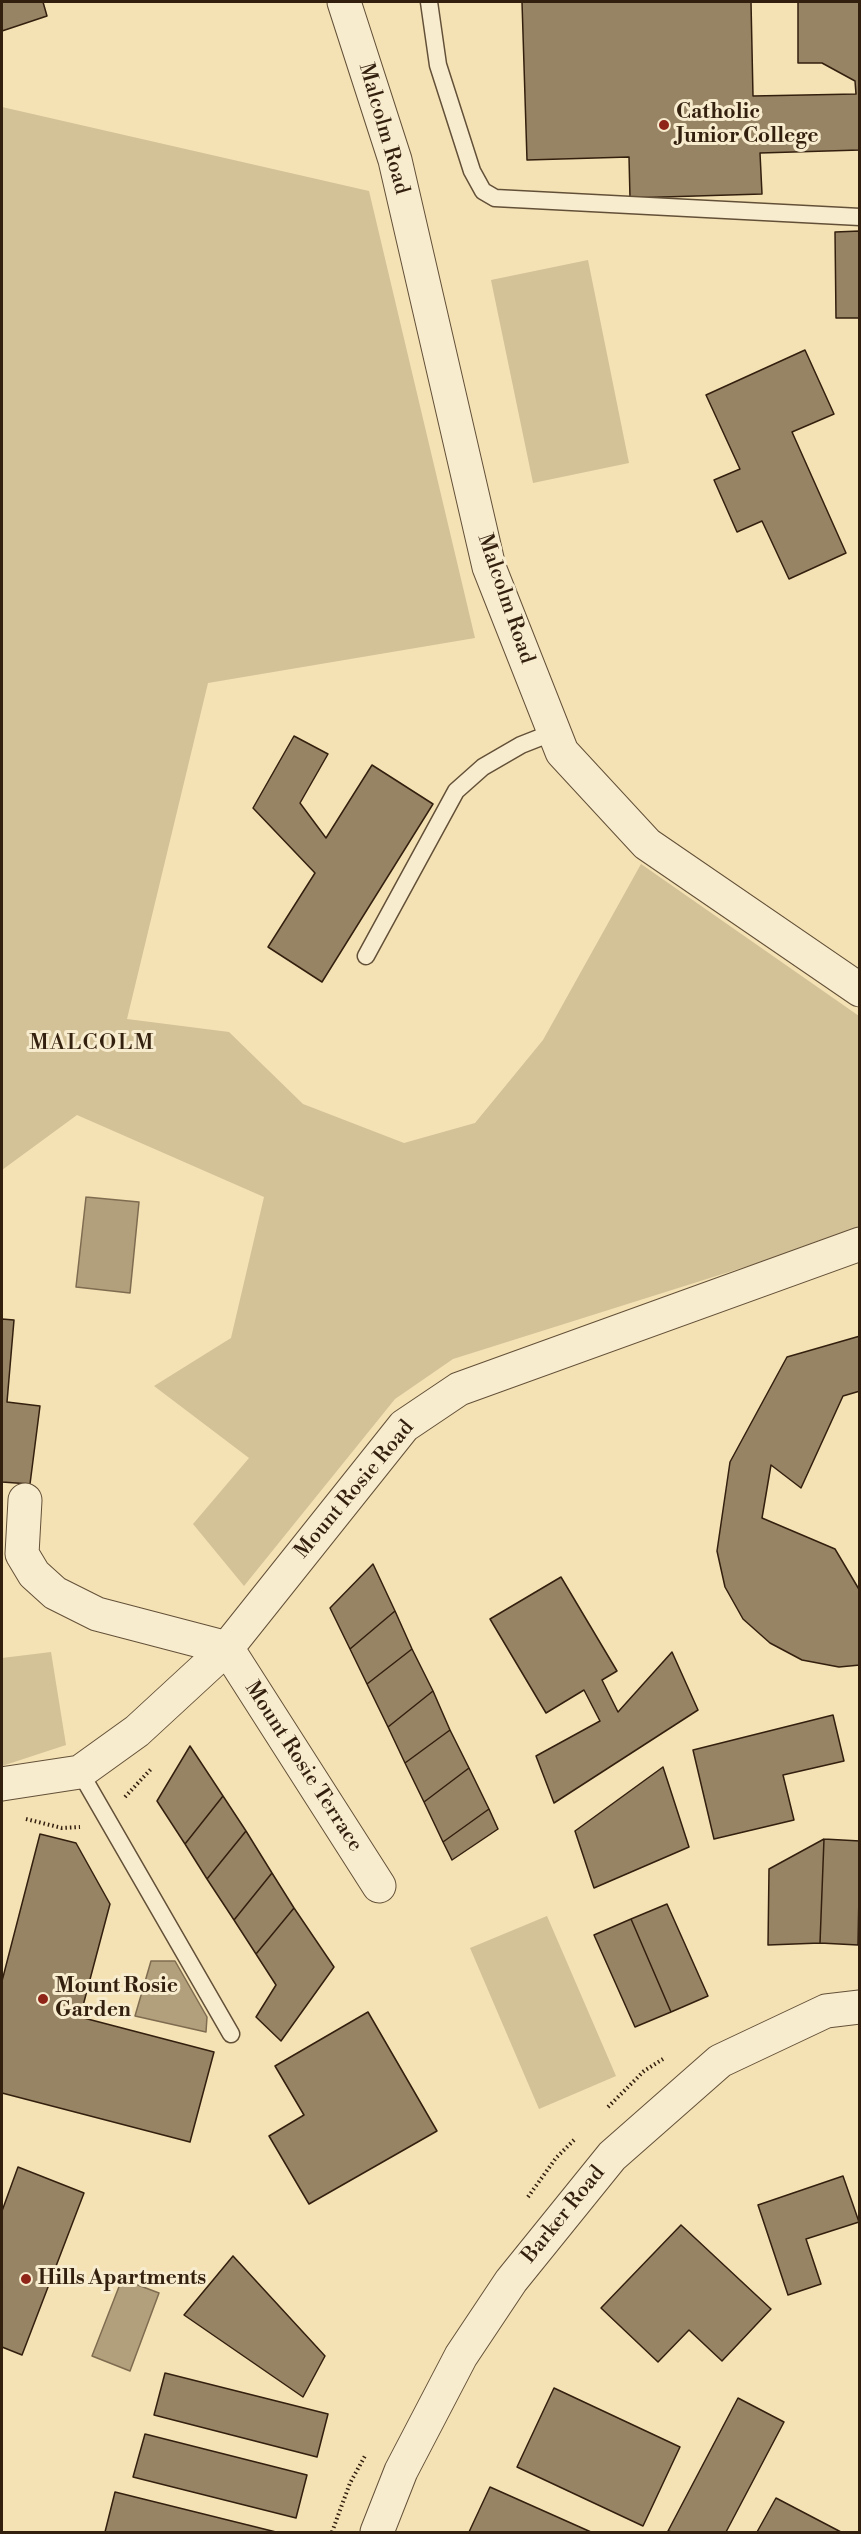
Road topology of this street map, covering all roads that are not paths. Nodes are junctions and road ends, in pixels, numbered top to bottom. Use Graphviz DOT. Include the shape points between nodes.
graph roads {
  1 [pos="344,2"];
  2 [pos="429,2"];
  3 [pos="860,217"];
  4 [pos="554,732"];
  5 [pos="366,956"];
  6 [pos="860,990"];
  7 [pos="860,1244"];
  8 [pos="25,1500"];
  9 [pos="227,1648"];
  10 [pos="80,1772"];
  11 [pos="7,1783"];
  12 [pos="379,1886"];
  13 [pos="860,2007"];
  14 [pos="231,2034"];
  15 [pos="377,2532"];
  1 -- 4 [label="street, Malcolm Road" via="395,160 489,567"];
  2 -- 3 [label="lane" via="438,65 472,171 483,191 495,198"];
  4 -- 5 [label="lane" via="520,745 483,767 456,790"];
  4 -- 6 [label="street, Malcolm Road" via="562,752 647,844"];
  7 -- 9 [label="street, Mount Rosie Road" via="459,1389 404,1426"];
  8 -- 9 [label="street" via="22,1554 34,1574 55,1593 97,1614"];
  9 -- 10 [label="street, Mount Rosie Road" via="137,1731"];
  9 -- 12 [label="street, Mount Rosie Terrace"];
  10 -- 11 [label="street, Mount Rosie Road"];
  10 -- 14 [label="lane"];
  13 -- 15 [label="street, Barker Road" via="826,2011 720,2061 612,2156 511,2281 461,2356 401,2471"];
}
